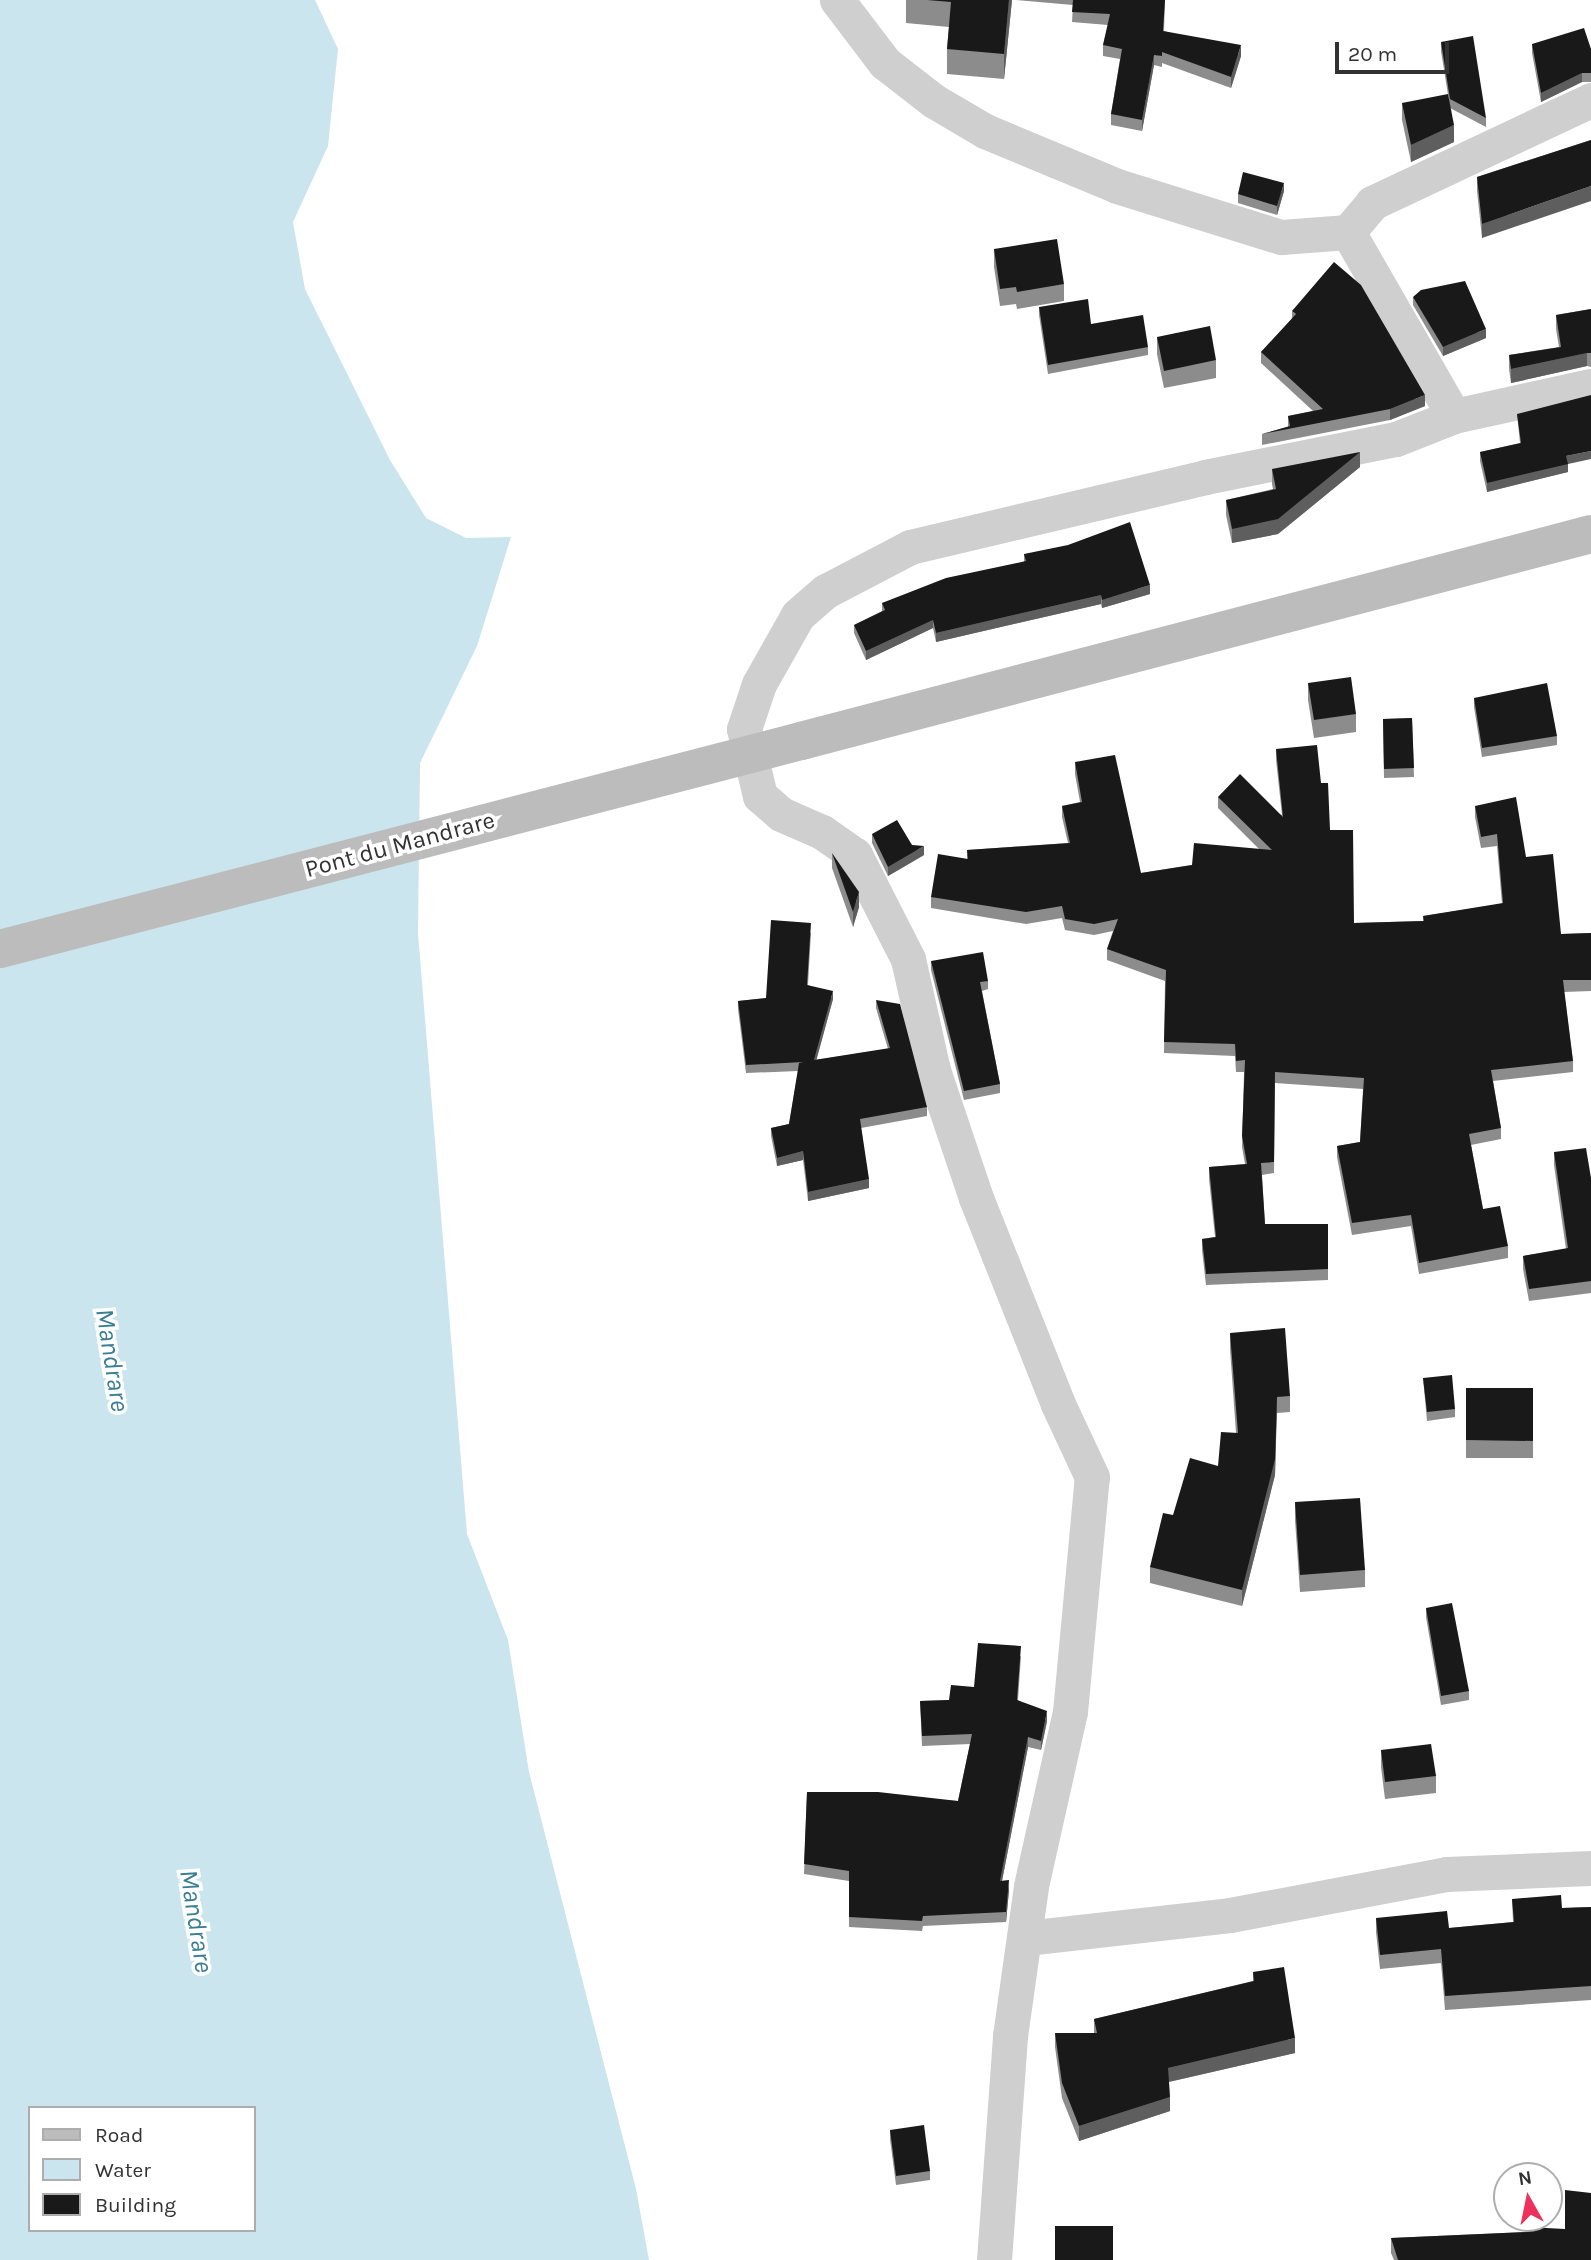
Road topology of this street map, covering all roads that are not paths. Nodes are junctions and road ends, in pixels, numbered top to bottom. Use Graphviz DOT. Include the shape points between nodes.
graph roads {
  1 [pos="837,0"];
  2 [pos="1591,100"];
  3 [pos="1348,232"];
  4 [pos="1591,386"];
  5 [pos="1454,415"];
  6 [pos="1591,534"];
  7 [pos="0,949"];
  8 [pos="1591,1868"];
  9 [pos="1026,1938"];
  10 [pos="994,2260"];
  1 -- 3 [label="street" via="885,63 934,101 985,131 1117,186 1281,237"];
  2 -- 3 [label="street" via="1372,203"];
  3 -- 5 [label="street"];
  4 -- 5 [label="street"];
  5 -- 9 [label="street" via="1395,439 1205,477 910,547 826,591 798,615 759,684 744,729 760,796 781,814 822,832 855,855 908,959 933,1070 976,1198 1092,1477 1070,1712 1031,1886"];
  6 -- 7 [label="main road, Pont du Mandrare, bridge"];
  8 -- 9 [label="street" via="1446,1874 1230,1915"];
  9 -- 10 [label="street" via="1010,2036"];
}
